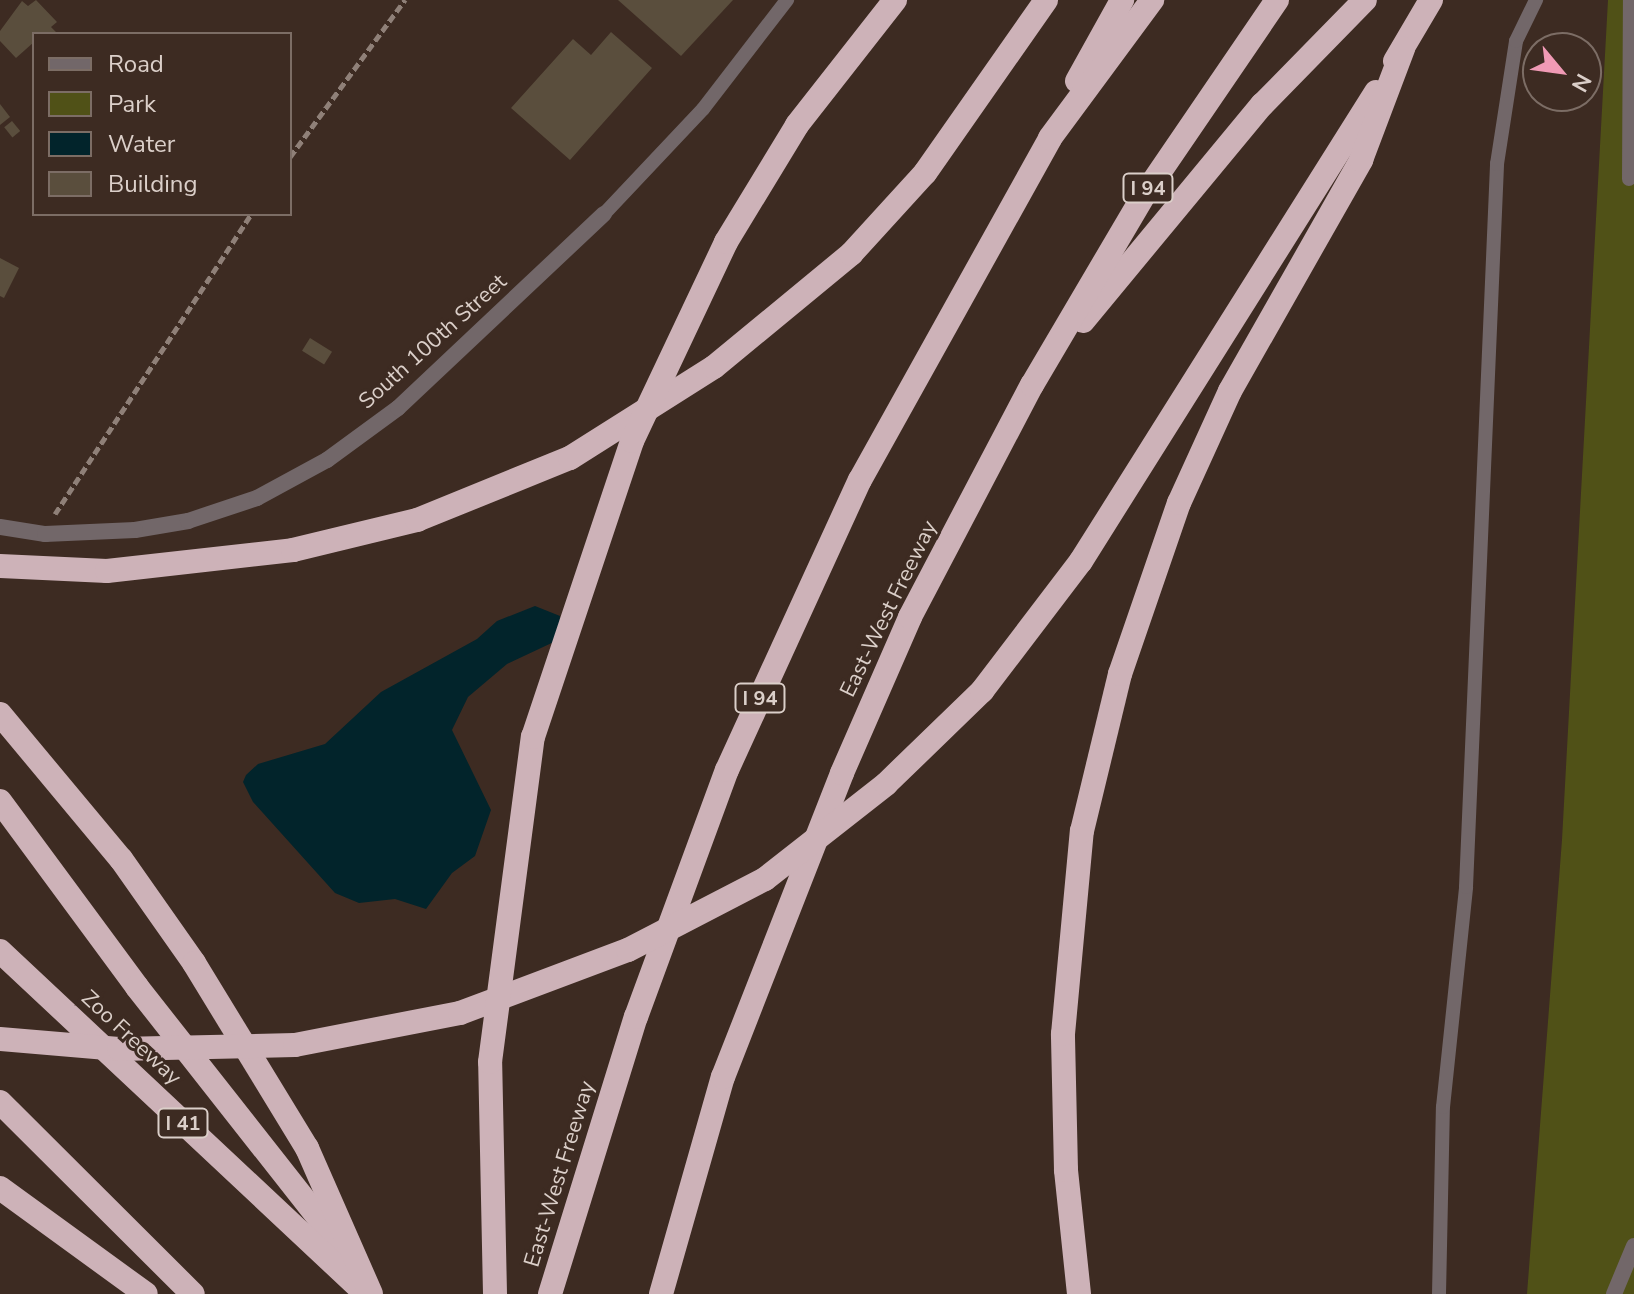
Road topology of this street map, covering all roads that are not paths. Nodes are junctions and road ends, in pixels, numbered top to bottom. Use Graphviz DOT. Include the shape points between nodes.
graph roads {
  1 [pos="787,0"];
  2 [pos="895,0"];
  3 [pos="1046,0"];
  4 [pos="1122,0"];
  5 [pos="1152,0"];
  6 [pos="1277,0"];
  7 [pos="1365,0"];
  8 [pos="1431,0"];
  9 [pos="1536,0"];
  10 [pos="1630,0"];
  11 [pos="1050,138"];
  12 [pos="1350,154"];
  13 [pos="1629,179"];
  14 [pos="604,214"];
  15 [pos="1032,385"];
  16 [pos="0,527"];
  17 [pos="0,566"];
  18 [pos="0,714"];
  19 [pos="0,801"];
  20 [pos="0,951"];
  21 [pos="0,1039"];
  22 [pos="0,1102"];
  23 [pos="0,1188"];
  24 [pos="1634,1246"];
  25 [pos="146,1294"];
  26 [pos="193,1294"];
  27 [pos="370,1294"];
  28 [pos="495,1294"];
  29 [pos="550,1294"];
  30 [pos="661,1294"];
  31 [pos="1079,1294"];
  32 [pos="1439,1294"];
  33 [pos="1614,1294"];
  1 -- 14 [label="lane" via="703,109"];
  2 -- 28 [label="highway, bridge" via="797,125 726,242 632,441 533,737 490,1062"];
  3 -- 17 [label="highway, bridge" via="925,173 851,254 714,367 570,458 417,520 293,550 107,571"];
  4 -- 11 [label="highway"];
  5 -- 11 [label="highway, East-West Freeway / I 94"];
  6 -- 15 [label="highway, East-West Freeway / I 94" via="1144,195"];
  7 -- 15 [label="highway" via="1262,105"];
  8 -- 12 [label="highway"];
  9 -- 32 [label="lane" via="1516,41 1497,164 1466,887 1443,1107"];
  10 -- 13 [label="lane"];
  11 -- 29 [label="highway, East-West Freeway / I 94" via="860,480 727,770 636,1017"];
  12 -- 21 [label="highway, bridge" via="1081,561 982,691 886,784 765,879 628,950 460,1013 295,1045 119,1049"];
  12 -- 31 [label="highway" via="1179,503 1120,674 1082,831 1063,1034 1066,1170"];
  14 -- 16 [label="street, South 100th Street, bridge" via="398,408 327,460 257,498 188,521 135,530 45,534"];
  15 -- 30 [label="highway, East-West Freeway / I 94" via="910,617 842,773 723,1077"];
  18 -- 27 [label="highway, bridge" via="121,859 194,963 307,1148"];
  19 -- 27 [label="highway"];
  20 -- 27 [label="highway, Zoo Freeway / I 41"];
  22 -- 26 [label="highway"];
  23 -- 25 [label="highway"];
  24 -- 33 [label="street"];
}
